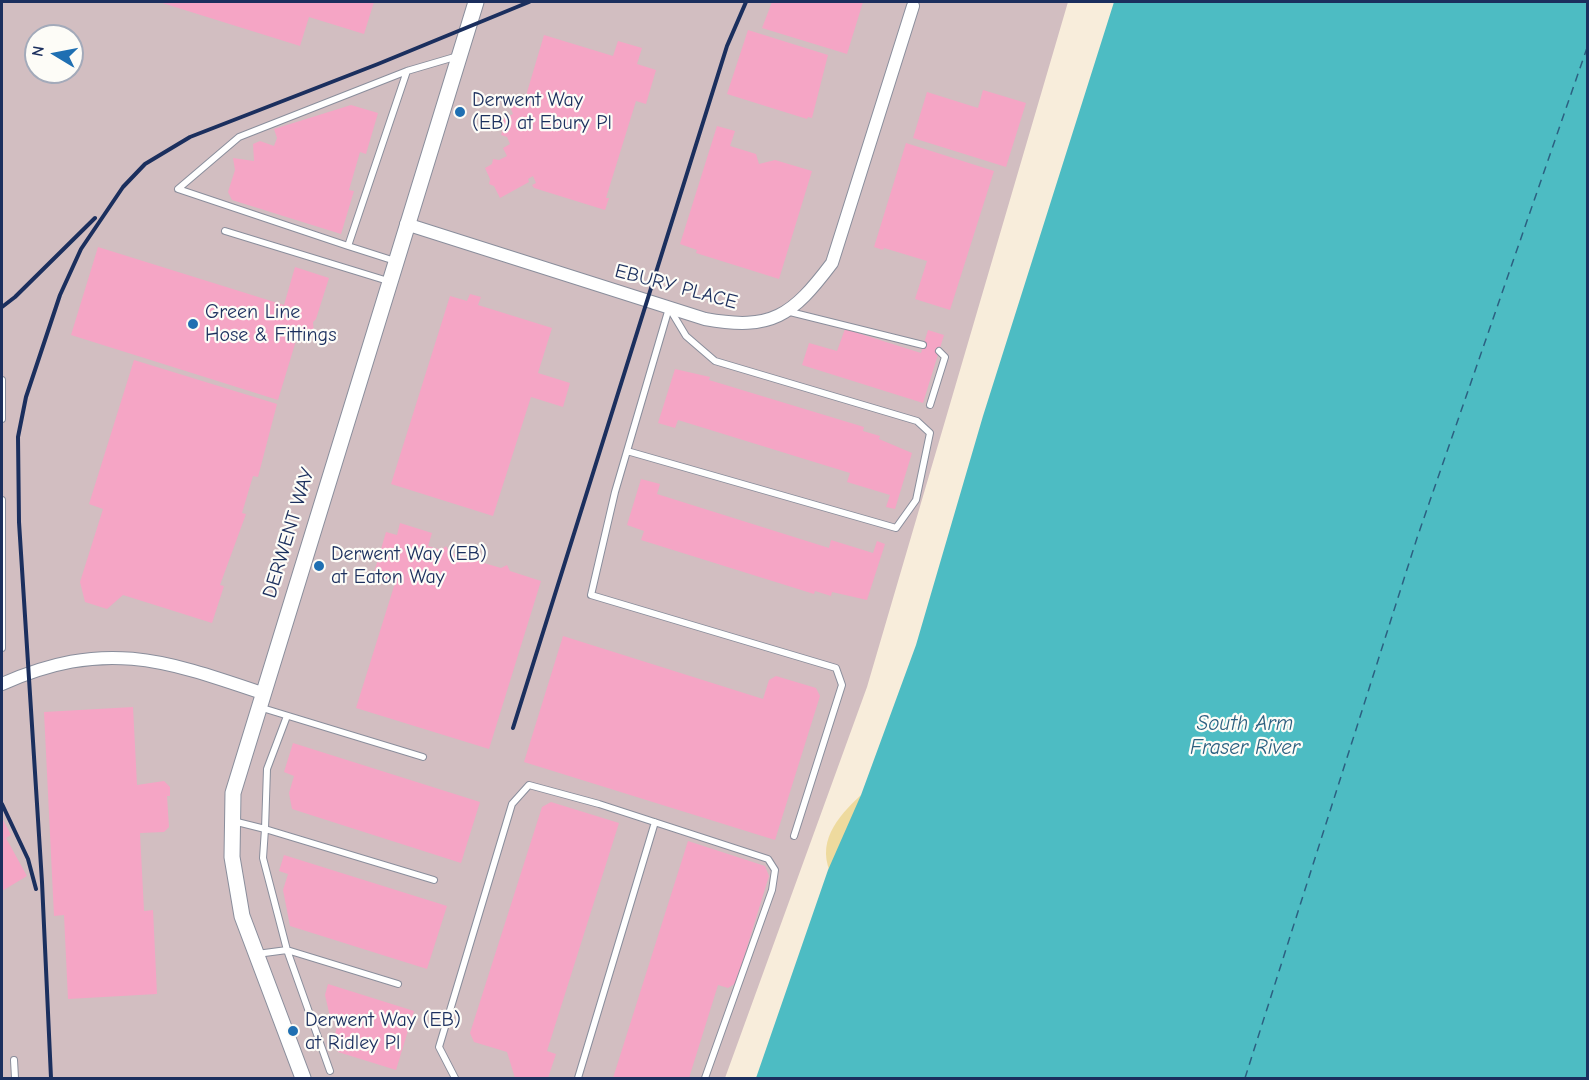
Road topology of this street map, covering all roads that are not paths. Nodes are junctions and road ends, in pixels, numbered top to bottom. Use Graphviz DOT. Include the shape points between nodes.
graph roads {
  1 [pos="476,2"];
  2 [pos="913,6"];
  3 [pos="459,56"];
  4 [pos="407,70"];
  5 [pos="406,224"];
  6 [pos="225,231"];
  7 [pos="348,246"];
  8 [pos="395,261"];
  9 [pos="389,281"];
  10 [pos="669,308"];
  11 [pos="785,311"];
  12 [pos="923,345"];
  13 [pos="939,351"];
  14 [pos="2,380"];
  15 [pos="930,405"];
  16 [pos="2,419"];
  17 [pos="627,451"];
  18 [pos="2,500"];
  19 [pos="2,648"];
  20 [pos="2,684"];
  21 [pos="260,700"];
  22 [pos="287,716"];
  23 [pos="423,757"];
  24 [pos="233,821"];
  25 [pos="655,822"];
  26 [pos="265,829"];
  27 [pos="794,836"];
  28 [pos="434,880"];
  29 [pos="287,950"];
  30 [pos="256,954"];
  31 [pos="398,984"];
  32 [pos="14,1060"];
  33 [pos="330,1071"];
  34 [pos="15,1078"];
  35 [pos="303,1078"];
  36 [pos="455,1078"];
  37 [pos="578,1078"];
  38 [pos="705,1078"];
  1 -- 3 [label="street, DERWENT WAY"];
  2 -- 11 [label="street, EBURY PLACE" via="832,263 806,297"];
  3 -- 4 [label="lane"];
  3 -- 5 [label="street, DERWENT WAY"];
  4 -- 7 [label="lane"];
  4 -- 7 [label="lane" via="239,137 178,189"];
  5 -- 8 [label="street, DERWENT WAY"];
  5 -- 10 [label="street, EBURY PLACE"];
  6 -- 9 [label="lane"];
  7 -- 8 [label="lane"];
  8 -- 9 [label="street, DERWENT WAY"];
  9 -- 21 [label="street, DERWENT WAY"];
  10 -- 11 [label="street, EBURY PLACE" via="740,325 775,318"];
  10 -- 17 [label="lane"];
  10 -- 17 [label="lane" via="686,336 716,361 917,421 930,433 916,500 896,528"];
  11 -- 12 [label="lane"];
  13 -- 15 [label="lane" via="945,357"];
  14 -- 16 [label="lane"];
  17 -- 27 [label="lane" via="591,595 836,668 842,685"];
  18 -- 19 [label="lane"];
  20 -- 21 [label="street" via="60,663 136,658 179,665"];
  21 -- 22 [label="lane"];
  21 -- 24 [label="street, DERWENT WAY" via="233,793"];
  22 -- 23 [label="lane"];
  22 -- 26 [label="lane" via="267,769"];
  24 -- 26 [label="lane"];
  24 -- 30 [label="street, DERWENT WAY" via="232,857 240,904"];
  25 -- 36 [label="lane" via="529,785 512,804 439,1047"];
  25 -- 37 [label="lane"];
  25 -- 38 [label="lane" via="768,859 775,870 748,963"];
  26 -- 28 [label="lane"];
  26 -- 29 [label="lane" via="263,858"];
  29 -- 30 [label="lane"];
  29 -- 31 [label="lane"];
  29 -- 33 [label="lane"];
  30 -- 35 [label="street, DERWENT WAY"];
  32 -- 34 [label="lane"];
}
